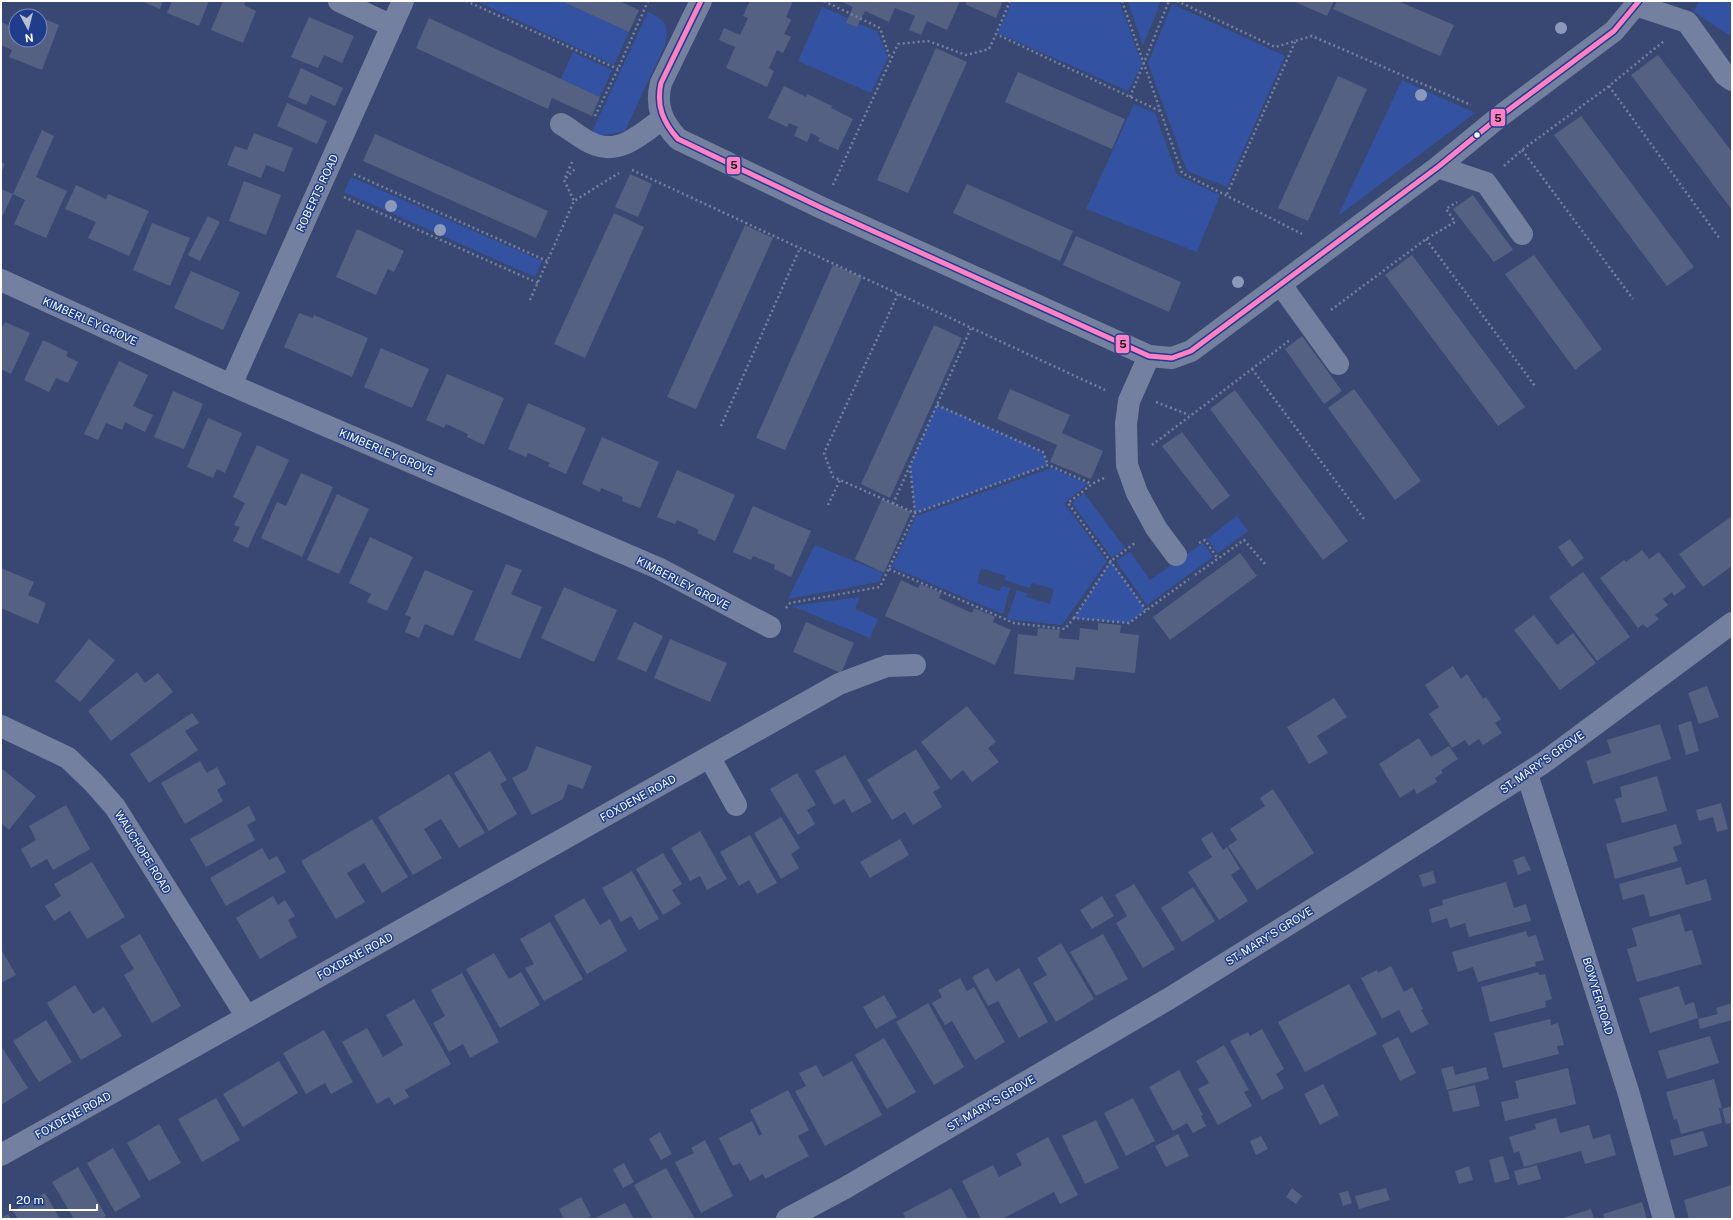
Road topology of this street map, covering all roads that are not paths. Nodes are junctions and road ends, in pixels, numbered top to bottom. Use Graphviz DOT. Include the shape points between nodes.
graph roads {
  1 [pos="339,1"];
  2 [pos="403,1"];
  3 [pos="701,1"];
  4 [pos="1637,3"];
  5 [pos="392,26"];
  6 [pos="1732,80"];
  7 [pos="662,119"];
  8 [pos="561,124"];
  9 [pos="1438,167"];
  10 [pos="1522,234"];
  11 [pos="1,280"];
  12 [pos="1281,285"];
  13 [pos="1148,356"];
  14 [pos="1338,364"];
  15 [pos="231,385"];
  16 [pos="1176,555"];
  17 [pos="1732,624"];
  18 [pos="770,627"];
  19 [pos="915,665"];
  20 [pos="1,726"];
  21 [pos="710,758"];
  22 [pos="1527,774"];
  23 [pos="736,805"];
  24 [pos="247,1017"];
  25 [pos="1,1155"];
  26 [pos="787,1219"];
  27 [pos="1664,1219"];
  1 -- 5 [label="street"];
  2 -- 5 [label="street, ROBERTS ROAD"];
  3 -- 7 [label="street" via="660,83 658,107"];
  4 -- 6 [label="street" via="1688,22 1725,75"];
  4 -- 9 [label="street" via="1614,31 1499,117"];
  5 -- 15 [label="street, ROBERTS ROAD"];
  7 -- 8 [label="street" via="629,143 608,148 583,139"];
  7 -- 13 [label="street" via="678,139 690,146"];
  9 -- 10 [label="street" via="1486,184"];
  9 -- 12 [label="street"];
  11 -- 15 [label="street, KIMBERLEY GROVE"];
  12 -- 13 [label="street" via="1191,352 1172,358"];
  12 -- 14 [label="street"];
  13 -- 16 [label="street" via="1129,401 1126,424 1127,465 1137,493 1156,528"];
  15 -- 18 [label="street, KIMBERLEY GROVE" via="658,568"];
  17 -- 22 [label="street, ST. MARY'S GROVE"];
  19 -- 21 [label="street, FOXDENE ROAD" via="887,666 839,684"];
  20 -- 24 [label="street, WAUCHOPE ROAD" via="68,758 115,808"];
  21 -- 23 [label="street"];
  21 -- 24 [label="street, FOXDENE ROAD"];
  22 -- 26 [label="street, ST. MARY'S GROVE" via="1170,998 852,1184"];
  22 -- 27 [label="street, BOWYER ROAD" via="1628,1091"];
  24 -- 25 [label="street, FOXDENE ROAD"];
}
